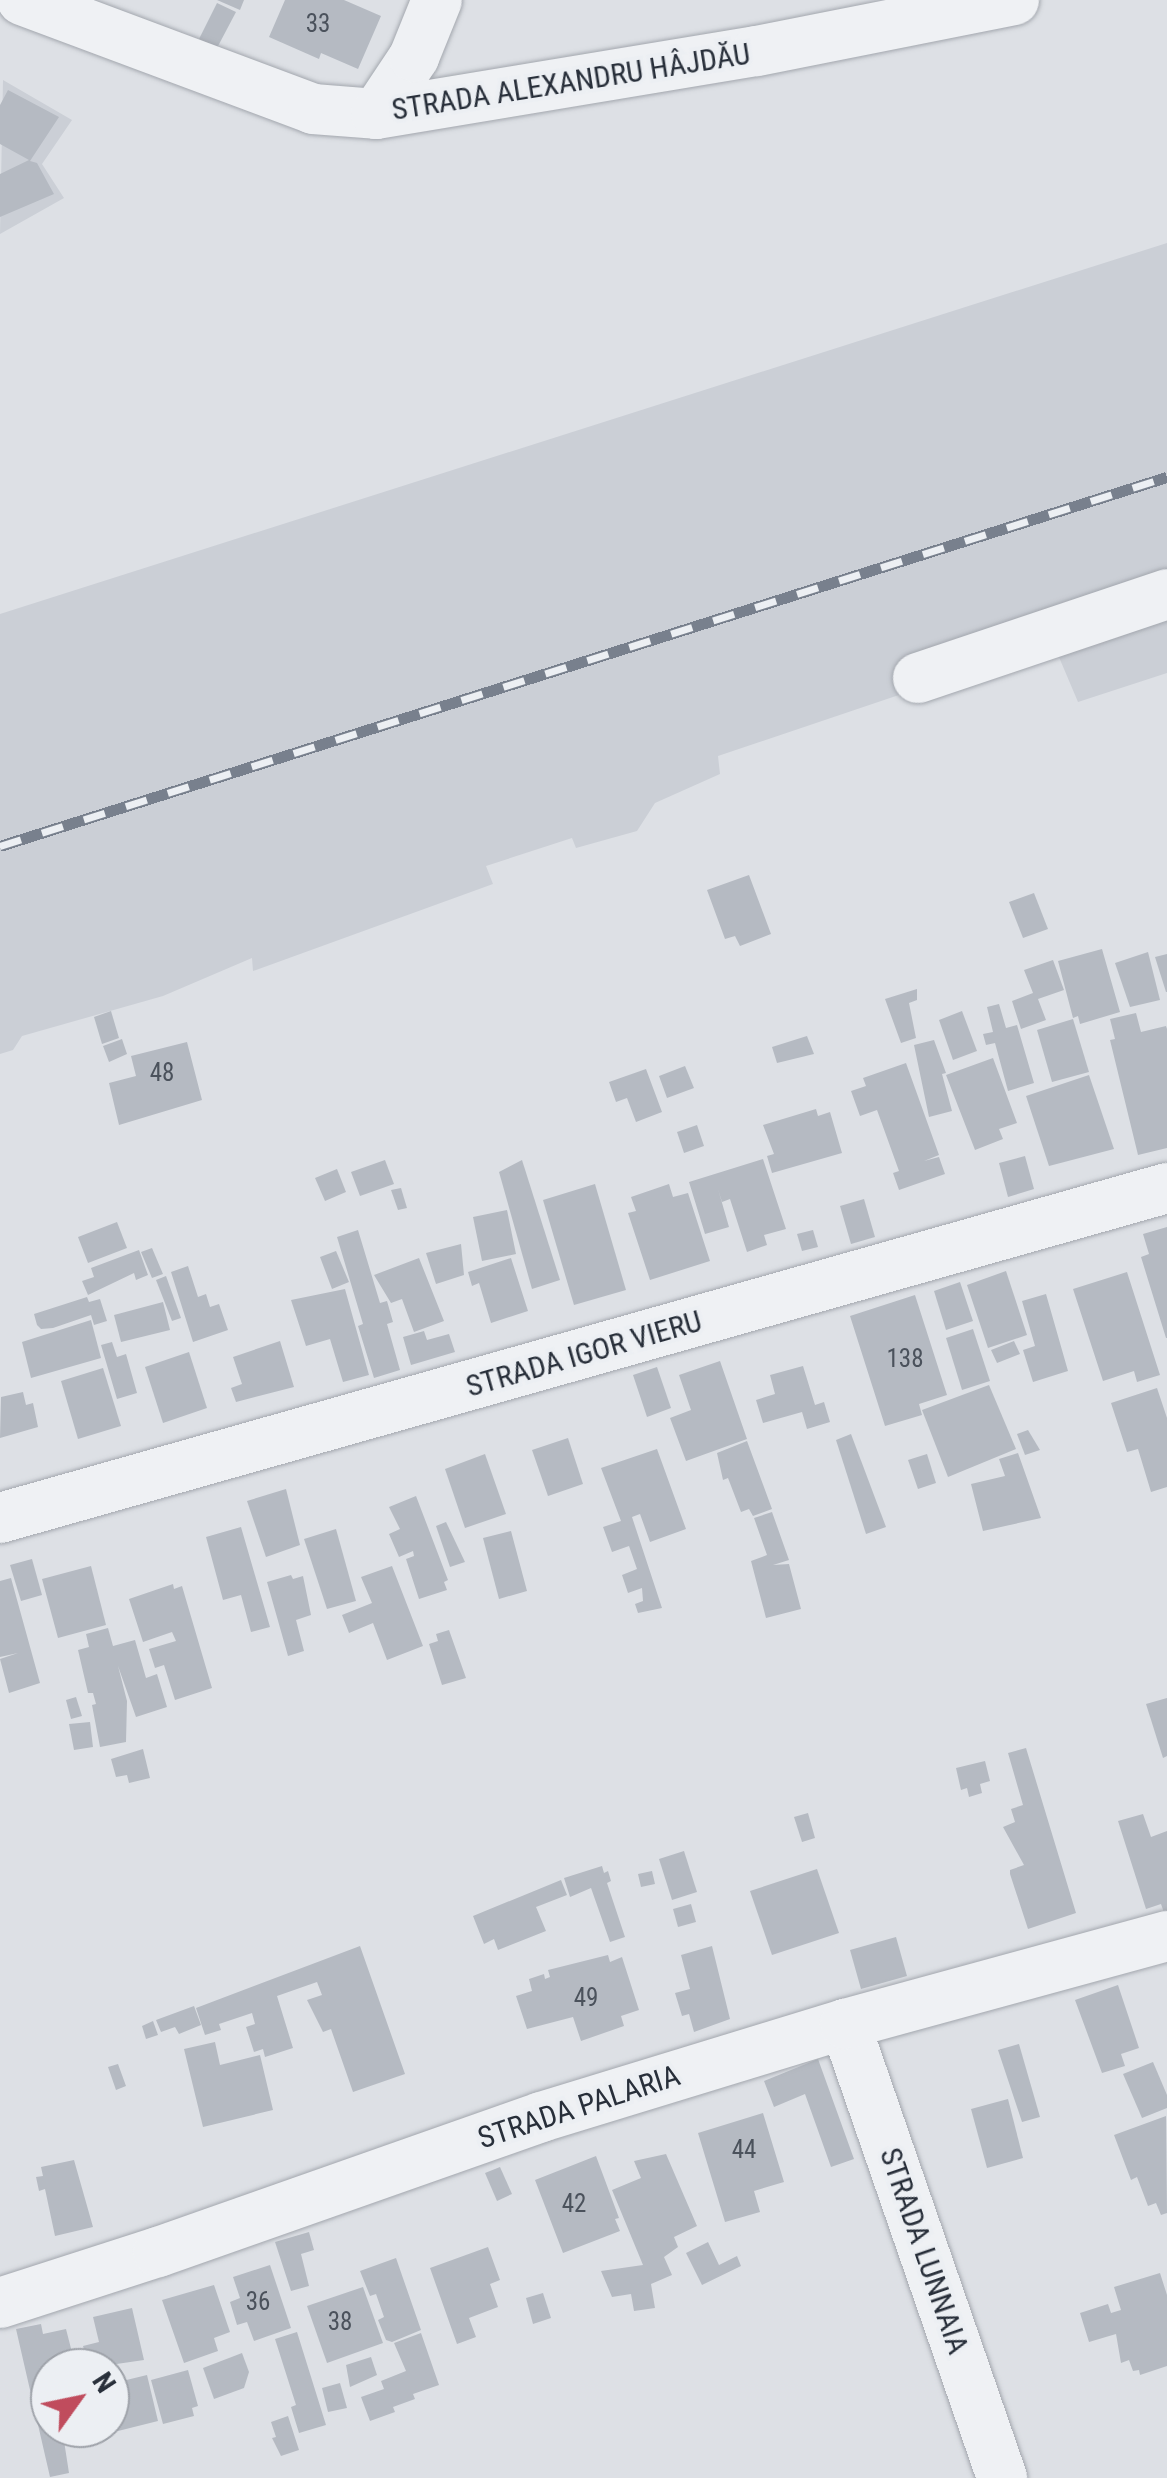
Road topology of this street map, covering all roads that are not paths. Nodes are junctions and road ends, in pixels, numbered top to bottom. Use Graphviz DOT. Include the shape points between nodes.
graph roads {
  1 [pos="437,0"];
  2 [pos="1014,0"];
  3 [pos="32,2"];
  4 [pos="862,16"];
  5 [pos="376,114"];
  6 [pos="1167,594"];
  7 [pos="918,678"];
  8 [pos="1167,1188"];
  9 [pos="0,1518"];
  10 [pos="1167,1936"];
  11 [pos="845,2024"];
  12 [pos="0,2303"];
  13 [pos="1002,2478"];
  1 -- 5 [label="street" via="414,57"];
  2 -- 4 [label="street, STRADA ALEXANDRU HÂJDĂU"];
  3 -- 5 [label="street, STRADA ALEXANDRU HÂJDĂU" via="312,110"];
  4 -- 5 [label="street, STRADA ALEXANDRU HÂJDĂU" via="456,104"];
  6 -- 7 [label="street"];
  8 -- 9 [label="street, STRADA IGOR VIERU"];
  10 -- 11 [label="street, STRADA PALARIA"];
  11 -- 12 [label="street, STRADA PALARIA" via="540,2117"];
  11 -- 13 [label="street, STRADA LUNNAIA"];
}
